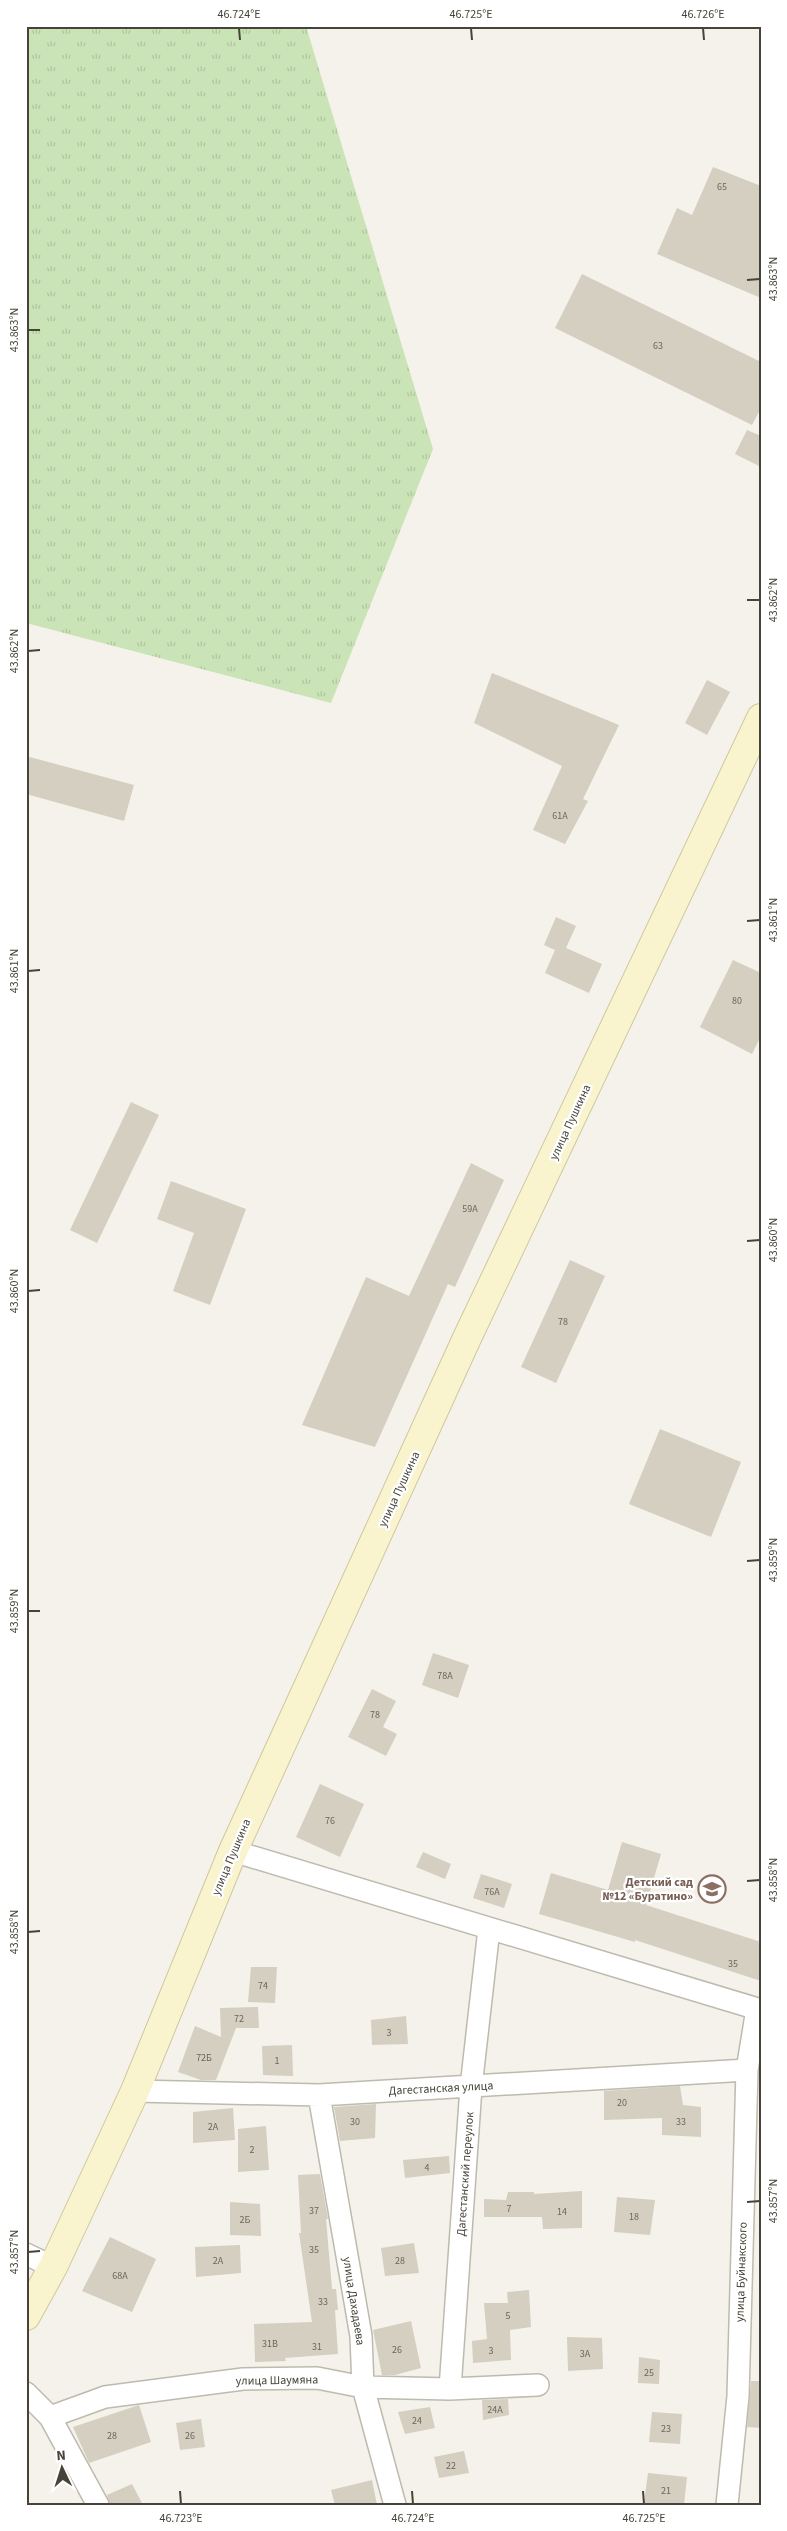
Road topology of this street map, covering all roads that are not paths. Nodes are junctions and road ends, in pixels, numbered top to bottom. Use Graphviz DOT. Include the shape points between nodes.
graph roads {
  1 [pos="761,718"];
  2 [pos="232,1851"];
  3 [pos="489,1930"];
  4 [pos="759,2010"];
  5 [pos="747,2070"];
  6 [pos="471,2087"];
  7 [pos="134,2091"];
  8 [pos="319,2095"];
  9 [pos="26,2254"];
  10 [pos="53,2267"];
  11 [pos="26,2316"];
  12 [pos="538,2385"];
  13 [pos="363,2387"];
  14 [pos="450,2390"];
  15 [pos="26,2393"];
  16 [pos="50,2417"];
  17 [pos="98,2505"];
  18 [pos="395,2505"];
  19 [pos="727,2505"];
  1 -- 2 [label="street, улица Пушкина" via="468,1338"];
  2 -- 3 [label="street"];
  2 -- 7 [label="street, улица Пушкина"];
  3 -- 4 [label="street"];
  3 -- 6 [label="street, Дагестанский переулок"];
  4 -- 5 [label="street, улица Буйнакского"];
  5 -- 6 [label="street, Дагестанская улица"];
  5 -- 19 [label="street, улица Буйнакского" via="738,2396"];
  6 -- 8 [label="street, Дагестанская улица"];
  6 -- 14 [label="street, Дагестанский переулок"];
  7 -- 8 [label="street, Дагестанская улица"];
  7 -- 10 [label="street, улица Пушкина"];
  8 -- 13 [label="street, улица Дахадаева" via="361,2336"];
  9 -- 10 [label="street"];
  10 -- 11 [label="street, улица Пушкина"];
  12 -- 14 [label="street, улица Шаумяна"];
  13 -- 14 [label="street, улица Шаумяна"];
  13 -- 16 [label="street, улица Шаумяна" via="317,2378 243,2379 105,2397"];
  13 -- 18 [label="street, улица Дахадаева"];
  15 -- 16 [label="street"];
  16 -- 17 [label="street"];
}
